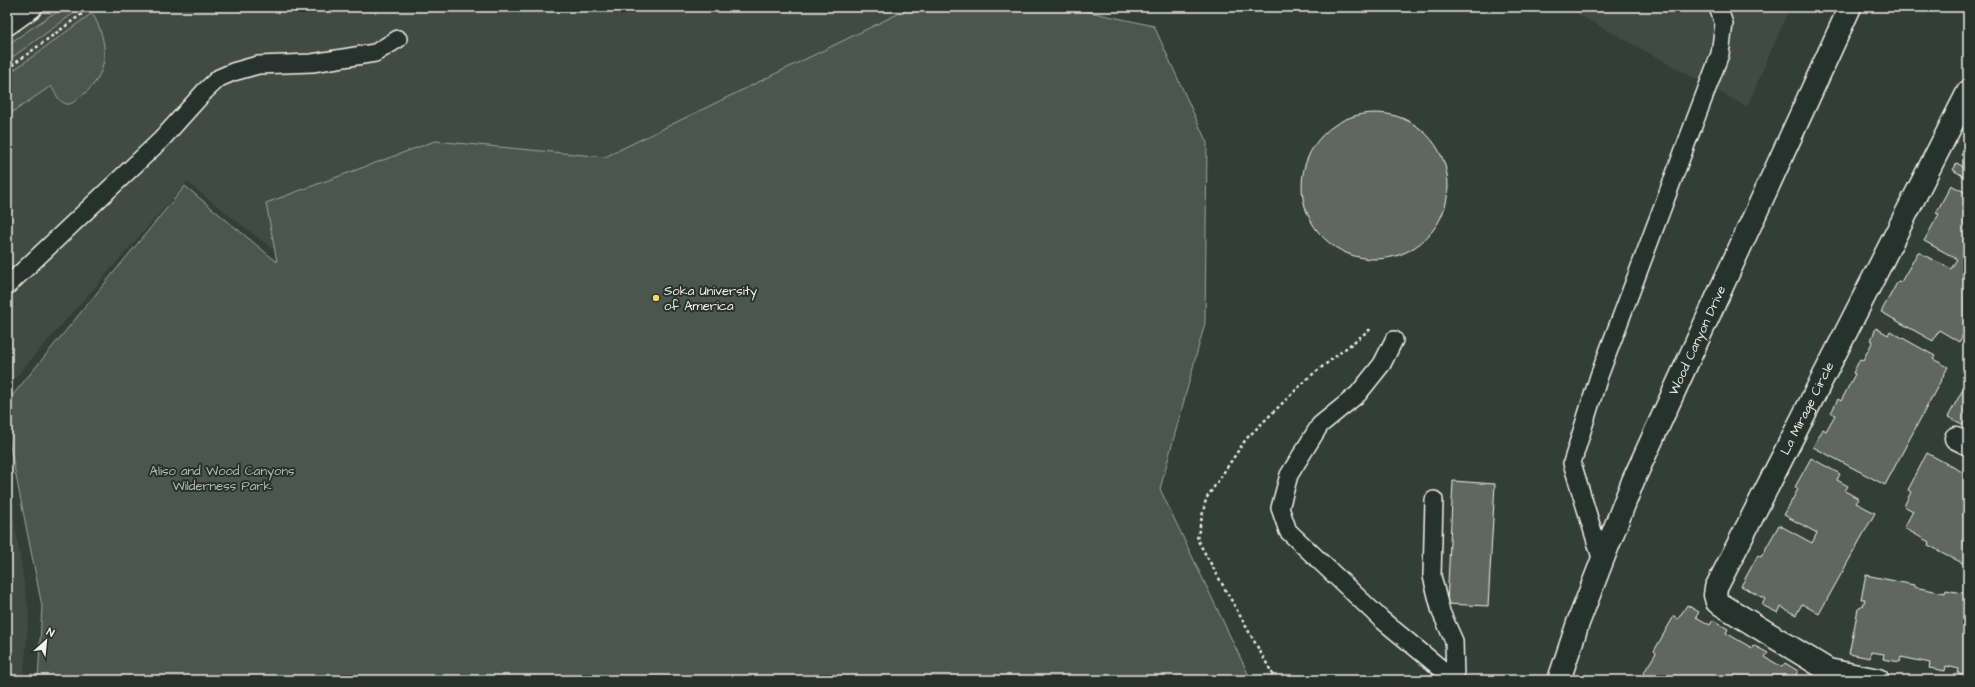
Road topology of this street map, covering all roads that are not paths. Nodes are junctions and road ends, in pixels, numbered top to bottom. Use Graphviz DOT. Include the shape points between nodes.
graph roads {
  1 [pos="31,7"];
  2 [pos="1718,7"];
  3 [pos="1850,7"];
  4 [pos="7,24"];
  5 [pos="398,40"];
  6 [pos="1968,92"];
  7 [pos="7,286"];
  8 [pos="1394,340"];
  9 [pos="1434,500"];
  10 [pos="1602,561"];
  11 [pos="1826,675"];
  12 [pos="1455,680"];
  13 [pos="1559,680"];
  14 [pos="1878,680"];
  1 -- 4 [label="street"];
  2 -- 10 [label="lane" via="1724,24 1720,54 1600,376 1572,463"];
  3 -- 10 [label="street, Wood Canyon Drive" via="1633,481"];
  5 -- 7 [label="lane" via="375,53 312,63 258,65 219,78 205,90 161,140"];
  6 -- 11 [label="street, La Mirage Circle" via="1716,588 1715,596 1718,602"];
  8 -- 12 [label="lane" via="1382,364 1358,394 1320,425 1289,475 1280,508 1288,530 1382,620"];
  9 -- 12 [label="lane" via="1432,576 1441,612 1454,641"];
  10 -- 13 [label="street, Wood Canyon Drive"];
  11 -- 14 [label="street"];
}
